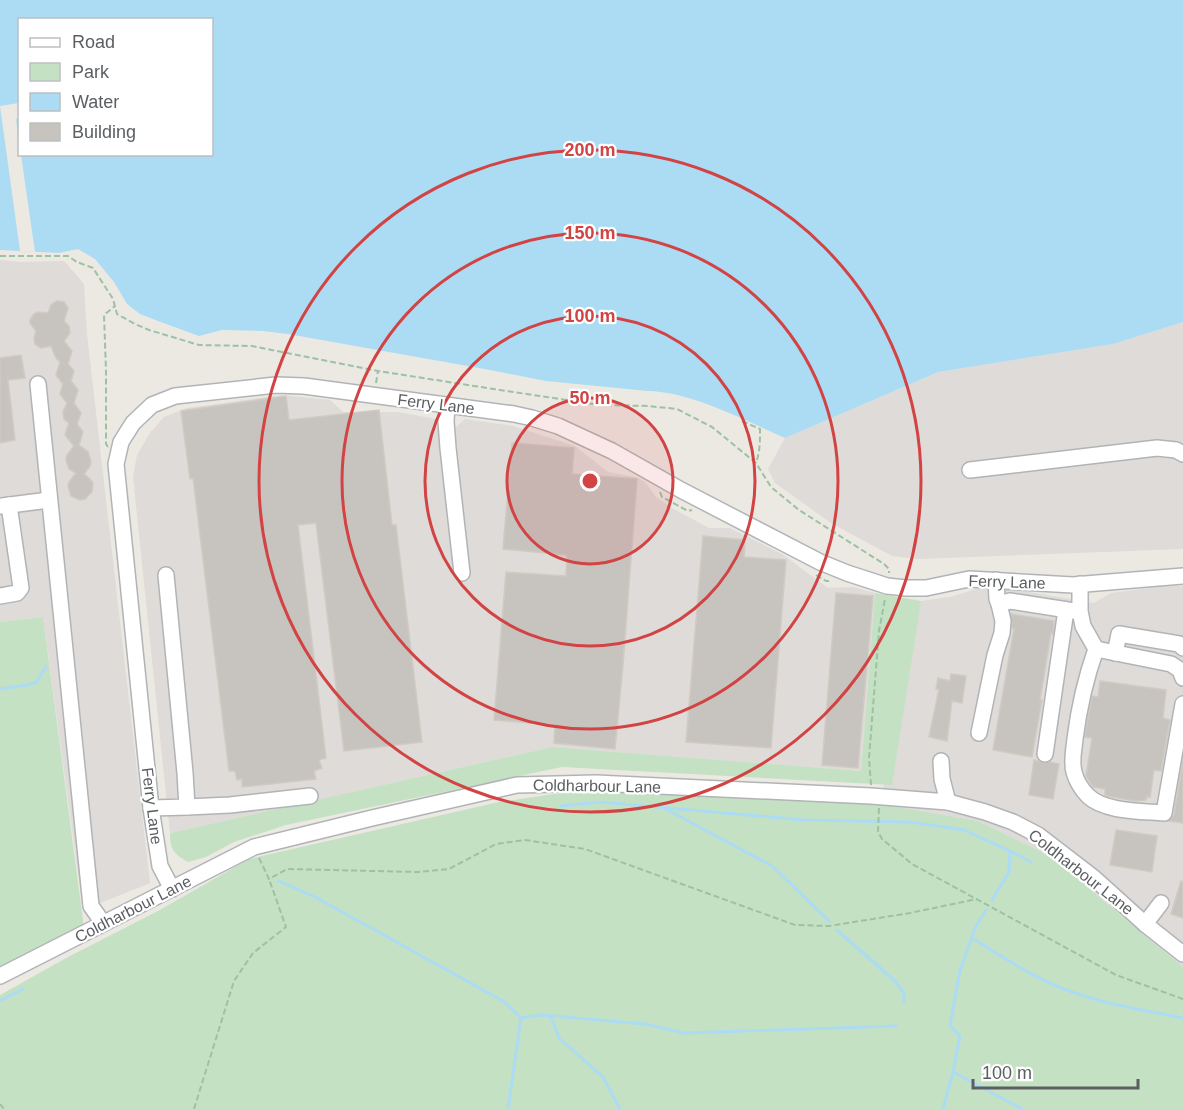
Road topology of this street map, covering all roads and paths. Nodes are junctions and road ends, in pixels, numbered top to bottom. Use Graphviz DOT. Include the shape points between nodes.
graph roads {
  1 [pos="0,256"];
  2 [pos="115,306"];
  3 [pos="378,371"];
  4 [pos="377,381"];
  5 [pos="38,384"];
  6 [pos="447,405"];
  7 [pos="742,421"];
  8 [pos="118,452"];
  9 [pos="1183,454"];
  10 [pos="756,463"];
  11 [pos="970,470"];
  12 [pos="662,497"];
  13 [pos="50,500"];
  14 [pos="5,505"];
  15 [pos="688,512"];
  16 [pos="889,569"];
  17 [pos="462,573"];
  18 [pos="166,574"];
  19 [pos="1183,576"];
  20 [pos="996,580"];
  21 [pos="1080,584"];
  22 [pos="887,586"];
  23 [pos="0,596"];
  24 [pos="999,604"];
  25 [pos="1073,611"];
  26 [pos="1096,649"];
  27 [pos="1183,650"];
  28 [pos="1115,653"];
  29 [pos="1181,674"];
  30 [pos="1183,704"];
  31 [pos="979,733"];
  32 [pos="1046,754"];
  33 [pos="941,761"];
  34 [pos="310,796"];
  35 [pos="875,801"];
  36 [pos="948,802"];
  37 [pos="187,807"];
  38 [pos="151,808"];
  39 [pos="254,847"];
  40 [pos="269,879"];
  41 [pos="171,890"];
  42 [pos="978,899"];
  43 [pos="1161,903"];
  44 [pos="104,923"];
  45 [pos="1145,924"];
  46 [pos="1183,954"];
  47 [pos="0,976"];
  48 [pos="1183,999"];
  49 [pos="0,1104"];
  50 [pos="3,1109"];
  51 [pos="194,1109"];
  1 -- 2 [label="path" via="68,256 93,268"];
  2 -- 3 [label="path" via="117,314 135,324 193,344 252,346"];
  2 -- 8 [label="path" via="104,315 106,444"];
  3 -- 4 [label="path"];
  3 -- 10 [label="path" via="600,405 677,409 712,427"];
  5 -- 13 [label="street"];
  6 -- 8 [label="street, Ferry Lane" via="276,385 175,396 152,405 133,423"];
  6 -- 17 [label="street"];
  6 -- 22 [label="street, Ferry Lane" via="514,414 558,426 820,562"];
  7 -- 10 [label="path" via="760,429"];
  8 -- 38 [label="street, Ferry Lane" via="118,489"];
  9 -- 11 [label="street" via="1157,448"];
  10 -- 16 [label="path" via="771,487 799,510"];
  12 -- 15 [label="path"];
  13 -- 14 [label="street"];
  13 -- 44 [label="street" via="91,906"];
  14 -- 23 [label="street" via="21,588 17,593"];
  18 -- 37 [label="street"];
  19 -- 21 [label="street, Ferry Lane"];
  20 -- 21 [label="street, Ferry Lane"];
  20 -- 22 [label="street, Ferry Lane" via="969,579 926,588"];
  20 -- 24 [label="street"];
  21 -- 25 [label="street"];
  22 -- 35 [label="path" via="879,631 870,758"];
  24 -- 25 [label="street" via="1010,601"];
  24 -- 31 [label="street" via="1002,633"];
  25 -- 26 [label="street"];
  25 -- 32 [label="street"];
  26 -- 28 [label="street"];
  26 -- 30 [label="street" via="1079,707 1073,761 1080,785 1099,803 1164,813"];
  27 -- 28 [label="street" via="1179,644 1119,634"];
  27 -- 29 [label="street"];
  28 -- 29 [label="street" via="1171,664"];
  33 -- 36 [label="street"];
  34 -- 37 [label="street"];
  35 -- 36 [label="street, Coldharbour Lane"];
  35 -- 39 [label="street, Coldharbour Lane" via="596,783 517,785"];
  35 -- 42 [label="path" via="882,839 912,864"];
  36 -- 45 [label="street, Coldharbour Lane" via="1013,822 1038,835"];
  37 -- 38 [label="street"];
  38 -- 41 [label="street, Ferry Lane" via="160,866"];
  39 -- 40 [label="path"];
  39 -- 41 [label="street, Coldharbour Lane"];
  40 -- 42 [label="path" via="287,869 449,869 496,844 525,840 585,849 795,925 829,926"];
  40 -- 51 [label="path" via="286,927 253,953 234,981"];
  41 -- 44 [label="street, Coldharbour Lane"];
  42 -- 48 [label="path" via="1116,975"];
  43 -- 45 [label="street"];
  44 -- 47 [label="street, Coldharbour Lane"];
  45 -- 46 [label="street, Coldharbour Lane"];
  49 -- 50 [label="path"];
}
